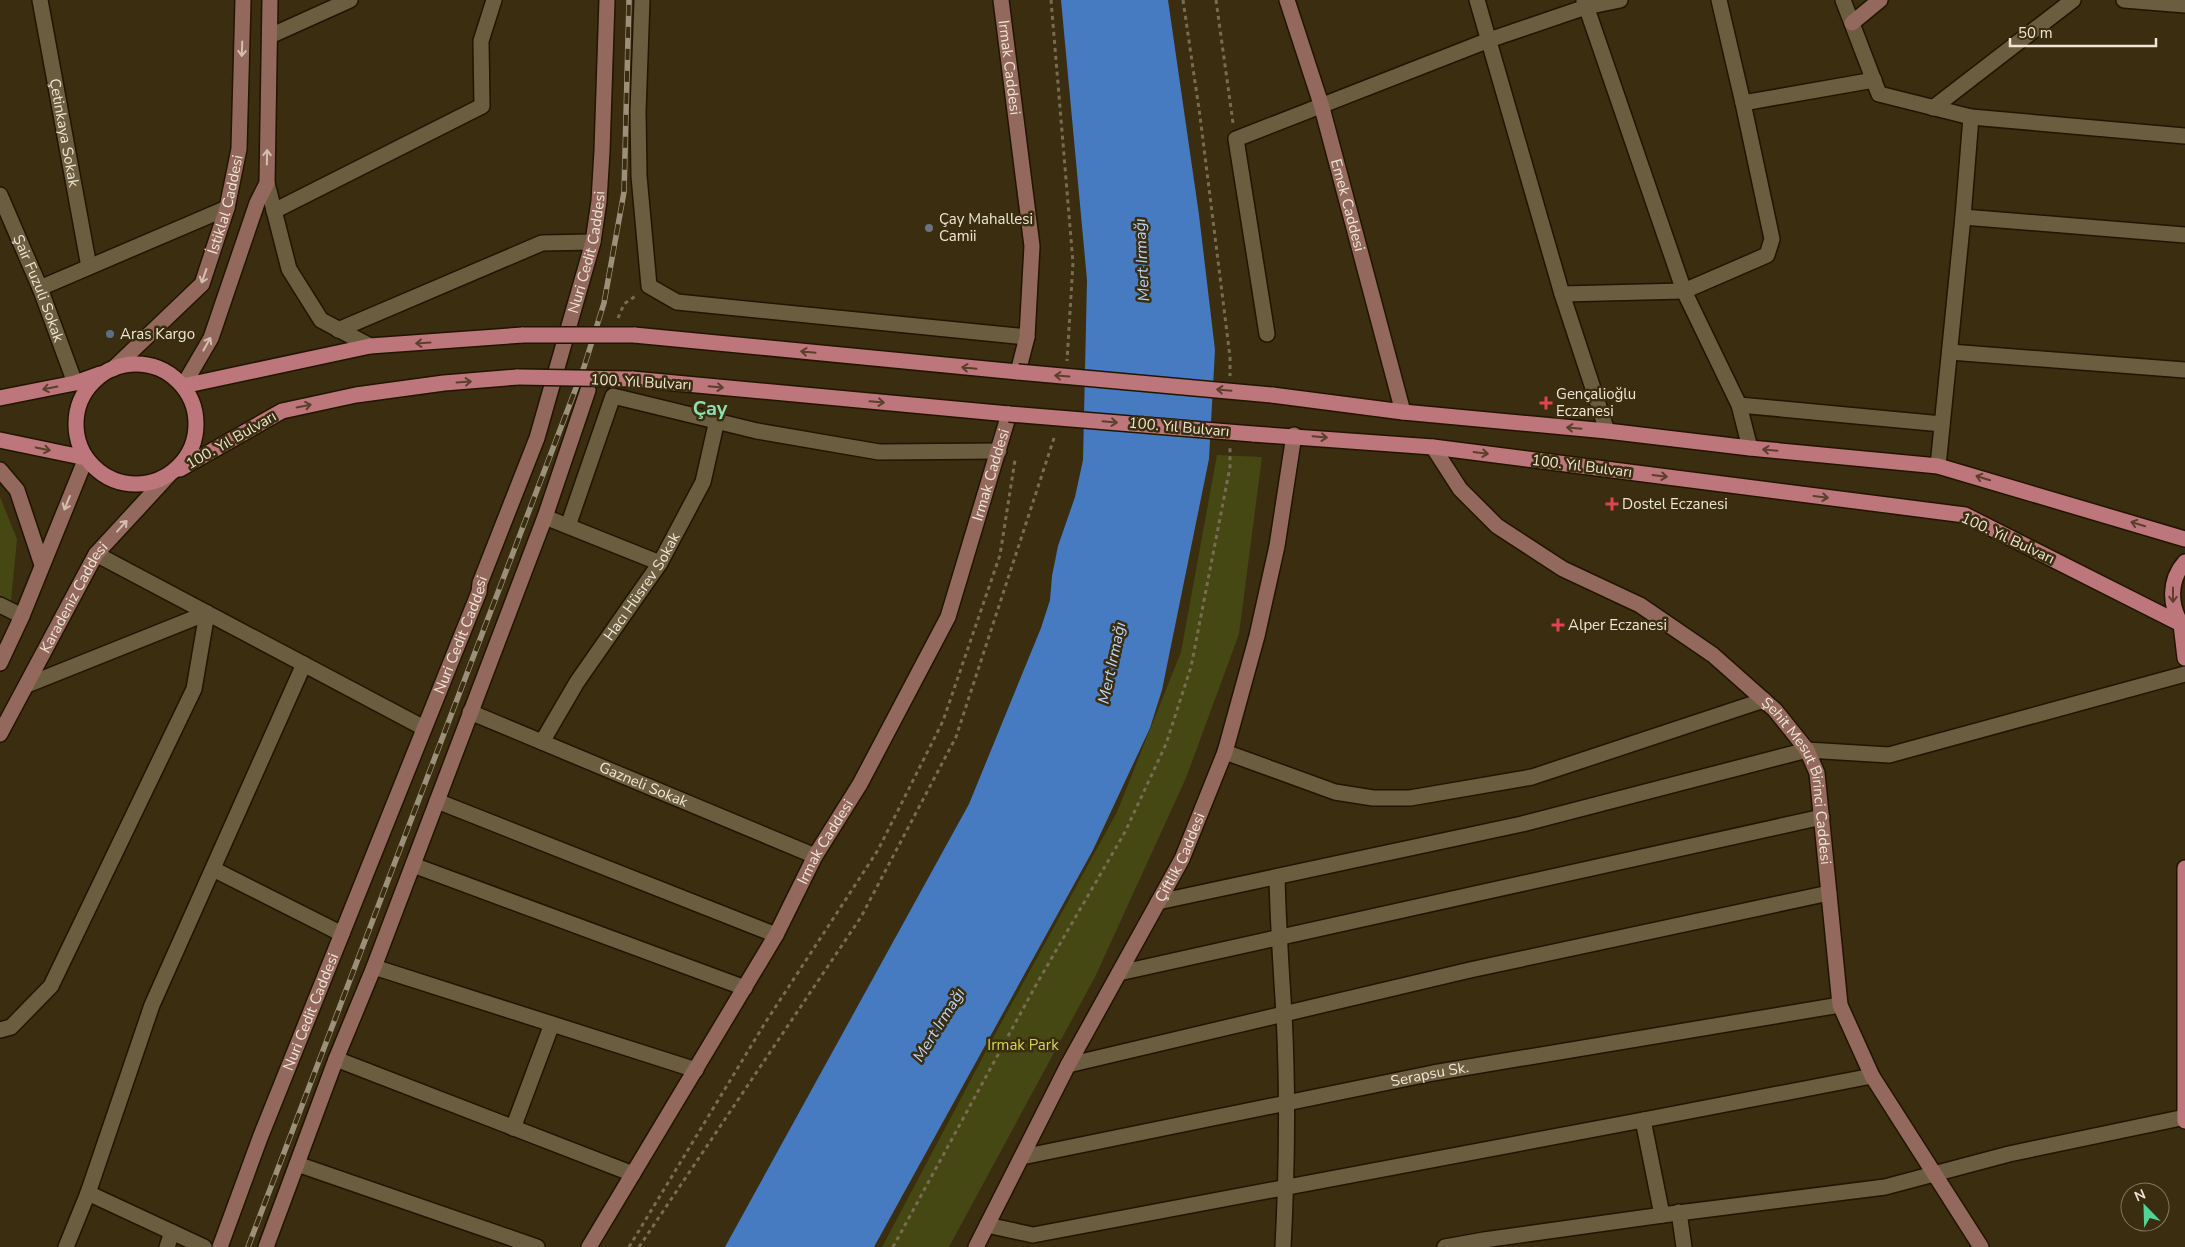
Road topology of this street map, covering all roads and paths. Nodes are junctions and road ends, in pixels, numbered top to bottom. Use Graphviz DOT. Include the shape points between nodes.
graph roads {
  1 [pos="40,0"];
  2 [pos="243,0"];
  3 [pos="270,0"];
  4 [pos="350,0"];
  5 [pos="494,0"];
  6 [pos="607,0"];
  7 [pos="642,0"];
  8 [pos="1001,0"];
  9 [pos="1051,0"];
  10 [pos="1183,0"];
  11 [pos="1216,0"];
  12 [pos="1287,0"];
  13 [pos="1476,0"];
  14 [pos="1620,0"];
  15 [pos="1719,0"];
  16 [pos="1843,0"];
  17 [pos="1880,0"];
  18 [pos="2073,0"];
  19 [pos="2124,0"];
  20 [pos="1585,3"];
  21 [pos="2185,5"];
  22 [pos="1852,23"];
  23 [pos="270,36"];
  24 [pos="1489,40"];
  25 [pos="1874,80"];
  26 [pos="1743,103"];
  27 [pos="1321,104"];
  28 [pos="1933,108"];
  29 [pos="1971,117"];
  30 [pos="2185,136"];
  31 [pos="1236,139"];
  32 [pos="267,183"];
  33 [pos="0,195"];
  34 [pos="227,208"];
  35 [pos="274,211"];
  36 [pos="1963,217"];
  37 [pos="2185,235"];
  38 [pos="592,242"];
  39 [pos="89,267"];
  40 [pos="40,288"];
  41 [pos="1684,291"];
  42 [pos="1562,294"];
  43 [pos="338,330"];
  44 [pos="1267,334"];
  45 [pos="1027,337"];
  46 [pos="370,346"];
  47 [pos="1950,352"];
  48 [pos="113,369"];
  49 [pos="2185,370"];
  50 [pos="1018,372"];
  51 [pos="1066,376"];
  52 [pos="74,384"];
  53 [pos="1230,384"];
  54 [pos="183,386"];
  55 [pos="588,390"];
  56 [pos="0,398"];
  57 [pos="1739,405"];
  58 [pos="1403,412"];
  59 [pos="1009,414"];
  60 [pos="1060,418"];
  61 [pos="717,420"];
  62 [pos="1942,424"];
  63 [pos="1607,431"];
  64 [pos="1294,435"];
  65 [pos="0,440"];
  66 [pos="1230,440"];
  67 [pos="1434,447"];
  68 [pos="1750,448"];
  69 [pos="998,451"];
  70 [pos="1015,457"];
  71 [pos="86,458"];
  72 [pos="1938,466"];
  73 [pos="0,470"];
  74 [pos="168,476"];
  75 [pos="545,517"];
  76 [pos="568,526"];
  77 [pos="2185,539"];
  78 [pos="96,554"];
  79 [pos="2185,562"];
  80 [pos="660,563"];
  81 [pos="42,565"];
  82 [pos="0,605"];
  83 [pos="208,613"];
  84 [pos="22,616"];
  85 [pos="2183,626"];
  86 [pos="2185,658"];
  87 [pos="0,663"];
  88 [pos="304,664"];
  89 [pos="2185,674"];
  90 [pos="27,685"];
  91 [pos="1764,700"];
  92 [pos="470,712"];
  93 [pos="424,728"];
  94 [pos="0,734"];
  95 [pos="542,742"];
  96 [pos="1807,750"];
  97 [pos="1225,752"];
  98 [pos="438,802"];
  99 [pos="1822,817"];
  100 [pos="815,856"];
  101 [pos="413,865"];
  102 [pos="213,868"];
  103 [pos="2185,868"];
  104 [pos="1277,877"];
  105 [pos="1829,893"];
  106 [pos="1158,902"];
  107 [pos="342,934"];
  108 [pos="776,935"];
  109 [pos="1278,938"];
  110 [pos="374,968"];
  111 [pos="1119,973"];
  112 [pos="745,988"];
  113 [pos="1840,1005"];
  114 [pos="1284,1014"];
  115 [pos="552,1024"];
  116 [pos="0,1030"];
  117 [pos="336,1059"];
  118 [pos="1068,1065"];
  119 [pos="696,1070"];
  120 [pos="1872,1076"];
  121 [pos="1286,1104"];
  122 [pos="2185,1117"];
  123 [pos="1642,1120"];
  124 [pos="2185,1121"];
  125 [pos="513,1128"];
  126 [pos="1022,1157"];
  127 [pos="297,1164"];
  128 [pos="633,1174"];
  129 [pos="1934,1174"];
  130 [pos="1286,1188"];
  131 [pos="88,1193"];
  132 [pos="1679,1212"];
  133 [pos="1662,1215"];
  134 [pos="987,1225"];
  135 [pos="172,1232"];
  136 [pos="1484,1243"];
  137 [pos="66,1247"];
  138 [pos="167,1247"];
  139 [pos="204,1247"];
  140 [pos="220,1247"];
  141 [pos="266,1247"];
  142 [pos="537,1247"];
  143 [pos="589,1247"];
  144 [pos="629,1247"];
  145 [pos="639,1247"];
  146 [pos="892,1247"];
  147 [pos="976,1247"];
  148 [pos="1283,1247"];
  149 [pos="1445,1247"];
  150 [pos="1684,1247"];
  151 [pos="1981,1247"];
  1 -- 39 [label="street, Çetinkaya Sokak"];
  2 -- 34 [label="main road, İstiklal Caddesi, one-way" via="239,149"];
  3 -- 23 [label="main road, İstiklal Caddesi"];
  4 -- 23 [label="street"];
  5 -- 35 [label="street" via="481,41 482,106"];
  6 -- 38 [label="main road, Nuri Cedit Caddesi" via="600,176"];
  7 -- 45 [label="street" via="639,176 649,286 677,302"];
  8 -- 45 [label="main road, Irmak Caddesi" via="1032,246"];
  9 -- 51 [label="path" via="1073,263"];
  10 -- 53 [label="path" via="1230,357"];
  11 -- 31 [label="path"];
  12 -- 27 [label="main road, Emek Caddesi"];
  13 -- 24 [label="street"];
  14 -- 20 [label="street"];
  15 -- 26 [label="street"];
  16 -- 22 [label="street"];
  17 -- 22 [label="main road"];
  18 -- 28 [label="street"];
  19 -- 21 [label="street"];
  20 -- 24 [label="street"];
  20 -- 41 [label="street"];
  22 -- 25 [label="street"];
  32 -- 23 [label="main road, İstiklal Caddesi, one-way"];
  24 -- 27 [label="street"];
  24 -- 42 [label="street"];
  25 -- 26 [label="street"];
  25 -- 28 [label="street" via="1879,94"];
  26 -- 41 [label="street" via="1772,239 1767,255"];
  27 -- 31 [label="street"];
  27 -- 58 [label="main road, Emek Caddesi"];
  28 -- 29 [label="street"];
  29 -- 30 [label="street"];
  29 -- 36 [label="street"];
  31 -- 44 [label="street"];
  32 -- 35 [label="street"];
  54 -- 32 [label="main road, İstiklal Caddesi, one-way" via="211,338 257,203"];
  33 -- 40 [label="street, Şair Fuzuli Sokak"];
  34 -- 39 [label="street"];
  34 -- 48 [label="main road, İstiklal Caddesi, one-way" via="202,284"];
  35 -- 43 [label="street" via="289,269 321,320"];
  36 -- 37 [label="street"];
  36 -- 47 [label="street"];
  38 -- 43 [label="street" via="542,243"];
  38 -- 93 [label="main road, Nuri Cedit Caddesi" via="537,438"];
  39 -- 40 [label="street"];
  40 -- 52 [label="street, Şair Fuzuli Sokak"];
  41 -- 42 [label="street"];
  41 -- 57 [label="street"];
  42 -- 63 [label="street"];
  43 -- 46 [label="street"];
  45 -- 50 [label="main road, Irmak Caddesi"];
  50 -- 46 [label="main road, one-way, bridge" via="634,335 524,335"];
  46 -- 54 [label="main road"];
  47 -- 49 [label="street"];
  47 -- 62 [label="street"];
  48 -- 52 [label="main road"];
  48 -- 54 [label="main road" via="132,364 151,366 169,374"];
  48 -- 71 [label="main road" via="86,391 78,407 78,442"];
  51 -- 50 [label="main road, one-way, bridge"];
  58 -- 51 [label="main road, one-way, bridge" via="1272,395"];
  52 -- 56 [label="main road, one-way"];
  54 -- 74 [label="main road" via="193,404 197,424 193,444 183,462"];
  55 -- 75 [label="main road"];
  57 -- 62 [label="street"];
  57 -- 68 [label="street"];
  63 -- 58 [label="main road, one-way"];
  59 -- 60 [label="main road, 100. Yıl Bulvarı, bridge"];
  59 -- 69 [label="main road, Irmak Caddesi"];
  74 -- 59 [label="main road, 100. Yıl Bulvarı, one-way, bridge" via="282,411 356,395 518,377 632,379"];
  60 -- 64 [label="main road, 100. Yıl Bulvarı, one-way, bridge"];
  60 -- 145 [label="path" via="956,738 861,917"];
  61 -- 69 [label="street" via="757,431 879,452"];
  61 -- 76 [label="street" via="613,396"];
  61 -- 80 [label="street, Hacı Hüsrev Sokak" via="703,482"];
  62 -- 72 [label="street"];
  63 -- 68 [label="main road"];
  64 -- 67 [label="main road, 100. Yıl Bulvarı, one-way"];
  64 -- 97 [label="main road, Çiftlik Caddesi" via="1277,546"];
  65 -- 71 [label="main road, one-way"];
  66 -- 146 [label="path" via="1230,467 1191,667 1166,744 1125,832 1036,985"];
  67 -- 85 [label="main road, 100. Yıl Bulvarı, one-way" via="1965,515"];
  67 -- 91 [label="main road, Şehit Mesut Birinci Caddesi" via="1460,489 1497,526 1563,569 1640,604 1713,655"];
  72 -- 68 [label="main road, one-way"];
  69 -- 100 [label="main road, Irmak Caddesi" via="948,617 860,784"];
  70 -- 144 [label="path" via="1000,555 943,721 878,850 765,1023"];
  71 -- 74 [label="main road" via="98,472 114,481 132,485 151,483"];
  71 -- 81 [label="main road, one-way"];
  77 -- 72 [label="main road, one-way"];
  73 -- 81 [label="main road" via="17,490"];
  78 -- 74 [label="main road, Karadeniz Caddesi, one-way"];
  75 -- 76 [label="street"];
  75 -- 92 [label="main road"];
  76 -- 80 [label="street"];
  78 -- 83 [label="street"];
  78 -- 90 [label="main road, Karadeniz Caddesi"];
  79 -- 85 [label="main road, one-way" via="2175,578 2172,594 2174,609"];
  80 -- 95 [label="street, Hacı Hüsrev Sokak" via="577,682"];
  81 -- 84 [label="main road"];
  82 -- 84 [label="street"];
  83 -- 88 [label="street"];
  83 -- 90 [label="street"];
  83 -- 116 [label="street" via="194,688 51,986 11,1027"];
  84 -- 87 [label="main road"];
  85 -- 86 [label="main road"];
  88 -- 93 [label="street"];
  88 -- 102 [label="street"];
  89 -- 96 [label="street" via="1889,755"];
  90 -- 94 [label="main road, Karadeniz Caddesi"];
  91 -- 96 [label="main road, Şehit Mesut Birinci Caddesi"];
  91 -- 97 [label="street" via="1532,777 1410,798 1373,798 1335,792"];
  92 -- 95 [label="street, Gazneli Sokak"];
  92 -- 98 [label="main road"];
  93 -- 107 [label="main road, Nuri Cedit Caddesi"];
  95 -- 100 [label="street, Gazneli Sokak"];
  96 -- 99 [label="main road, Şehit Mesut Birinci Caddesi" via="1817,773"];
  96 -- 104 [label="street" via="1522,824"];
  97 -- 106 [label="main road, Çiftlik Caddesi" via="1182,859"];
  98 -- 101 [label="main road"];
  98 -- 108 [label="street"];
  99 -- 105 [label="main road, Şehit Mesut Birinci Caddesi"];
  99 -- 109 [label="street"];
  100 -- 108 [label="main road, Irmak Caddesi"];
  101 -- 110 [label="main road"];
  101 -- 112 [label="street"];
  102 -- 107 [label="street"];
  102 -- 131 [label="street" via="152,1005"];
  103 -- 122 [label="main road"];
  104 -- 106 [label="street"];
  104 -- 109 [label="street"];
  105 -- 113 [label="main road, Şehit Mesut Birinci Caddesi"];
  105 -- 114 [label="street" via="1470,970"];
  106 -- 111 [label="main road, Çiftlik Caddesi"];
  107 -- 140 [label="main road, Nuri Cedit Caddesi"];
  108 -- 112 [label="main road, Irmak Caddesi"];
  109 -- 111 [label="street"];
  109 -- 114 [label="street"];
  110 -- 115 [label="street"];
  110 -- 117 [label="main road"];
  111 -- 118 [label="main road, Çiftlik Caddesi"];
  112 -- 119 [label="main road, Irmak Caddesi"];
  113 -- 120 [label="main road, Şehit Mesut Birinci Caddesi"];
  113 -- 121 [label="street, Serapsu Sk." via="1432,1073"];
  114 -- 118 [label="street"];
  114 -- 121 [label="street"];
  115 -- 119 [label="street"];
  115 -- 125 [label="street"];
  117 -- 125 [label="street"];
  117 -- 127 [label="main road"];
  118 -- 126 [label="main road, Çiftlik Caddesi"];
  119 -- 128 [label="main road, Irmak Caddesi"];
  120 -- 123 [label="street"];
  120 -- 129 [label="main road, Şehit Mesut Birinci Caddesi"];
  121 -- 126 [label="street, Serapsu Sk."];
  121 -- 130 [label="street"];
  122 -- 124 [label="main road"];
  122 -- 129 [label="street" via="2009,1154"];
  123 -- 130 [label="street"];
  123 -- 133 [label="street"];
  125 -- 128 [label="street"];
  126 -- 134 [label="main road, Çiftlik Caddesi"];
  127 -- 141 [label="main road"];
  127 -- 142 [label="street"];
  128 -- 143 [label="main road, Irmak Caddesi"];
  129 -- 132 [label="street" via="1885,1186"];
  129 -- 151 [label="main road, Şehit Mesut Birinci Caddesi"];
  130 -- 134 [label="street" via="1034,1235"];
  130 -- 148 [label="street"];
  131 -- 135 [label="street"];
  131 -- 137 [label="street"];
  132 -- 133 [label="street"];
  132 -- 150 [label="street"];
  133 -- 136 [label="street"];
  134 -- 147 [label="main road, Çiftlik Caddesi"];
  135 -- 138 [label="street"];
  135 -- 139 [label="street"];
  136 -- 149 [label="street"];
}
